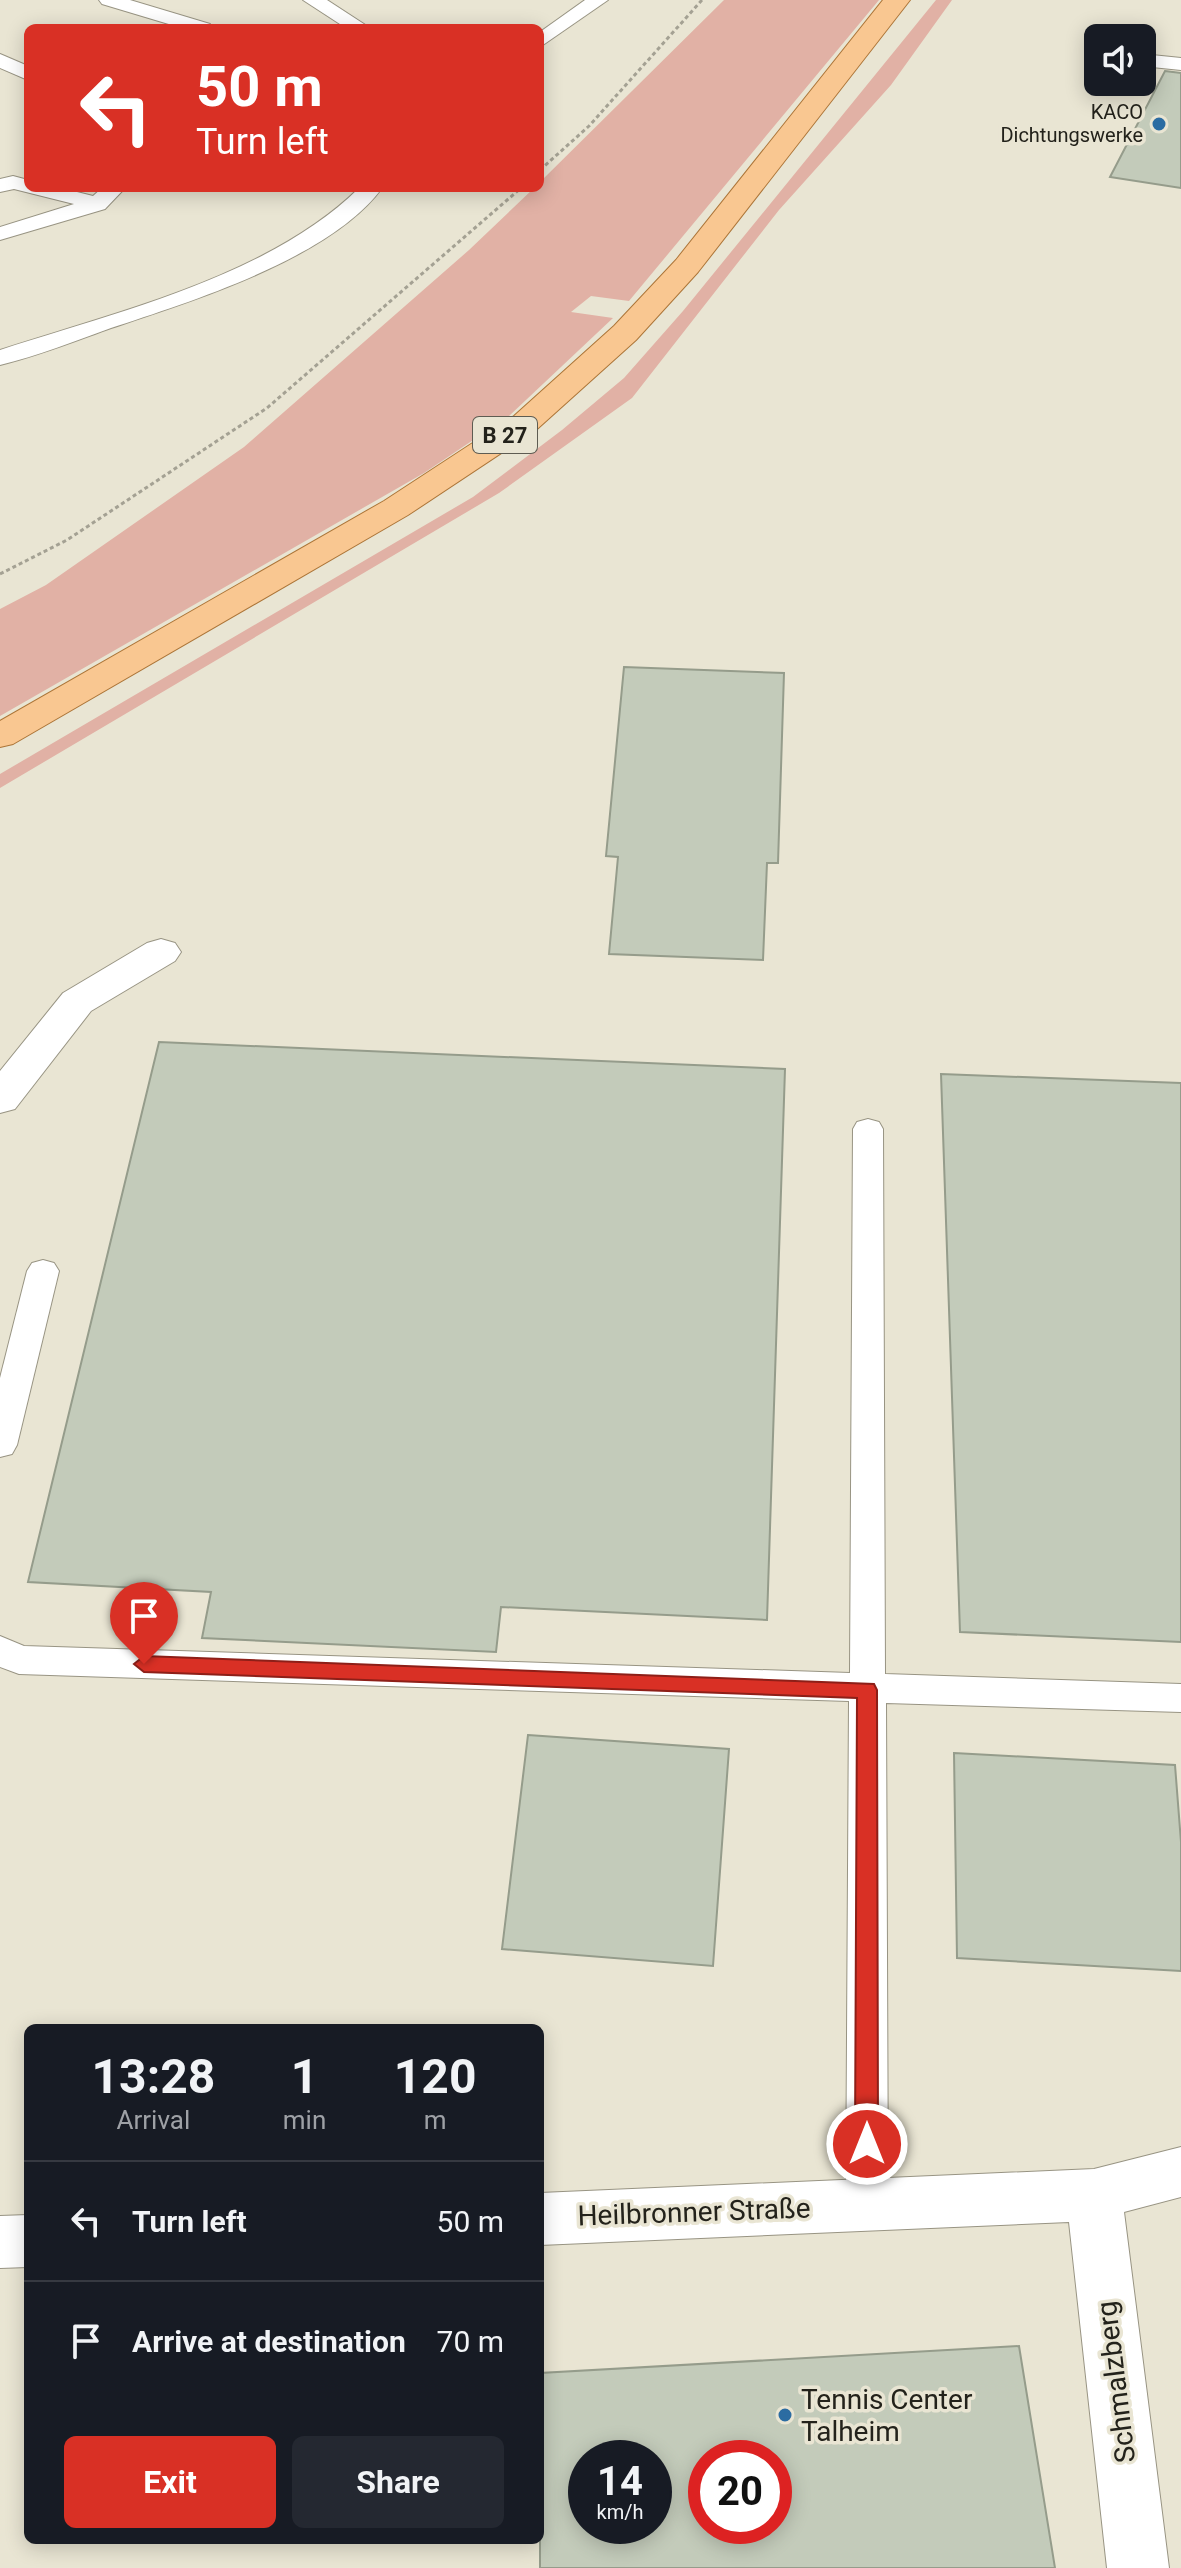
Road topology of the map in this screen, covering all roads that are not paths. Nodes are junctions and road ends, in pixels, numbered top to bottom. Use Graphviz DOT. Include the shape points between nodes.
graph roads {
  1 [pos="109,0"];
  2 [pos="313,0"];
  3 [pos="598,0"];
  4 [pos="897,0"];
  5 [pos="190,24"];
  6 [pos="353,24"];
  7 [pos="544,38"];
  8 [pos="0,60"];
  9 [pos="1156,61"];
  10 [pos="1181,64"];
  11 [pos="24,72"];
  12 [pos="24,185"];
  13 [pos="0,186"];
  14 [pos="52,192"];
  15 [pos="110,192"];
  16 [pos="366,192"];
  17 [pos="97,204"];
  18 [pos="0,234"];
  19 [pos="0,358"];
  20 [pos="0,736"];
  21 [pos="161,952"];
  22 [pos="0,1099"];
  23 [pos="868,1129"];
  24 [pos="43,1271"];
  25 [pos="0,1445"];
  26 [pos="0,1650"];
  27 [pos="867,1690"];
  28 [pos="1181,1698"];
  29 [pos="1181,2172"];
  30 [pos="1094,2195"];
  31 [pos="867,2205"];
  32 [pos="544,2219"];
  33 [pos="24,2241"];
  34 [pos="0,2242"];
  35 [pos="1138,2568"];
  1 -- 5 [label="lane"];
  2 -- 6 [label="lane"];
  3 -- 7 [label="lane"];
  4 -- 20 [label="main road, B 27" via="687,266 625,333 525,423 396,508"];
  8 -- 11 [label="lane"];
  9 -- 10 [label="lane"];
  12 -- 13 [label="lane"];
  14 -- 17 [label="lane"];
  15 -- 17 [label="lane"];
  16 -- 19 [label="lane" via="311,240 198,289"];
  17 -- 18 [label="lane"];
  21 -- 22 [label="street" via="77,1002"];
  23 -- 27 [label="lane"];
  24 -- 25 [label="lane"];
  26 -- 27 [label="lane" via="19,1660"];
  27 -- 28 [label="lane"];
  27 -- 31 [label="lane"];
  29 -- 30 [label="street, Heilbronner Straße"];
  30 -- 31 [label="street, Heilbronner Straße"];
  30 -- 35 [label="street, Schmalzberg"];
  31 -- 32 [label="street, Heilbronner Straße"];
  33 -- 34 [label="street"];
}
